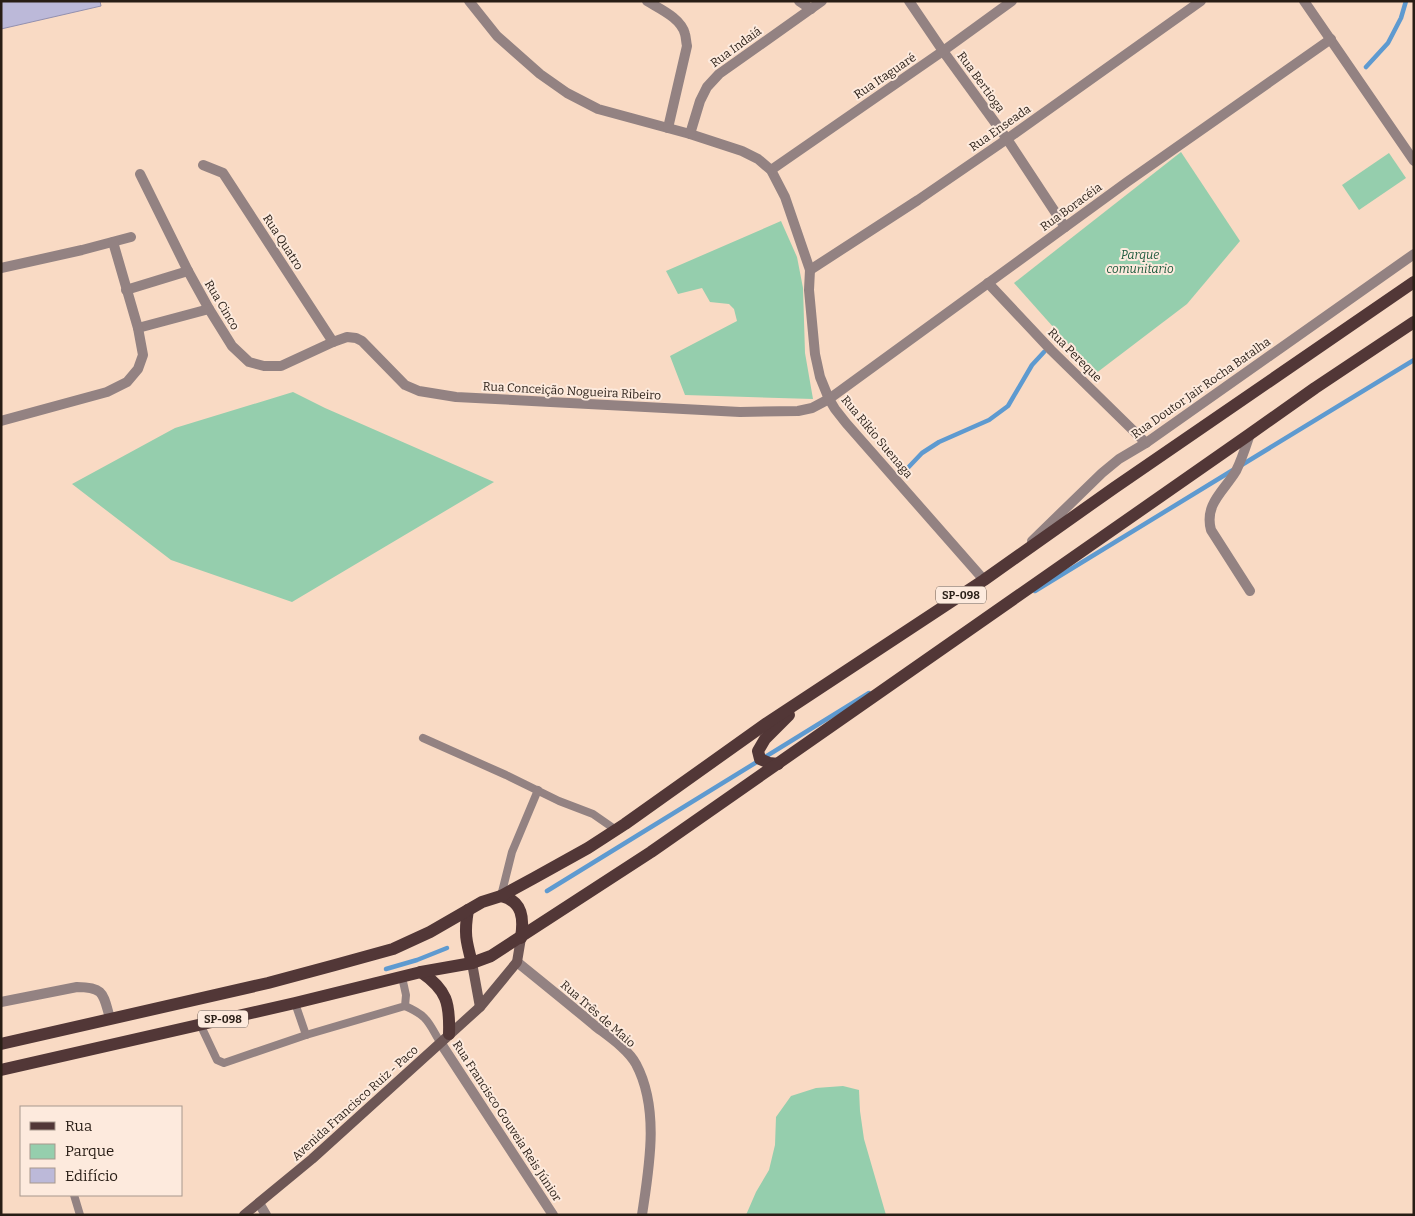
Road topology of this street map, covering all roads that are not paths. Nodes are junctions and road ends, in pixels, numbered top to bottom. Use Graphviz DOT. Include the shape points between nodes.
graph roads {
  1 [pos="469,1"];
  2 [pos="647,1"];
  3 [pos="799,1"];
  4 [pos="822,1"];
  5 [pos="909,1"];
  6 [pos="1012,1"];
  7 [pos="1201,1"];
  8 [pos="1304,1"];
  9 [pos="811,9"];
  10 [pos="1331,39"];
  11 [pos="943,52"];
  12 [pos="668,128"];
  13 [pos="690,134"];
  14 [pos="1007,139"];
  15 [pos="1414,161"];
  16 [pos="203,165"];
  17 [pos="771,170"];
  18 [pos="140,174"];
  19 [pos="1065,227"];
  20 [pos="131,236"];
  21 [pos="114,242"];
  22 [pos="1414,254"];
  23 [pos="1,268"];
  24 [pos="810,270"];
  25 [pos="188,271"];
  26 [pos="1414,282"];
  27 [pos="988,283"];
  28 [pos="126,290"];
  29 [pos="209,309"];
  30 [pos="1414,322"];
  31 [pos="138,328"];
  32 [pos="333,342"];
  33 [pos="829,399"];
  34 [pos="1,421"];
  35 [pos="1250,434"];
  36 [pos="1146,443"];
  37 [pos="1016,557"];
  38 [pos="984,580"];
  39 [pos="1250,591"];
  40 [pos="807,697"];
  41 [pos="423,738"];
  42 [pos="778,764"];
  43 [pos="538,790"];
  44 [pos="616,830"];
  45 [pos="500,896"];
  46 [pos="468,910"];
  47 [pos="521,938"];
  48 [pos="517,962"];
  49 [pos="472,964"];
  50 [pos="421,972"];
  51 [pos="402,977"];
  52 [pos="1,1002"];
  53 [pos="295,1003"];
  54 [pos="405,1006"];
  55 [pos="480,1007"];
  56 [pos="110,1018"];
  57 [pos="200,1024"];
  58 [pos="306,1035"];
  59 [pos="445,1038"];
  60 [pos="1,1044"];
  61 [pos="1,1070"];
  62 [pos="74,1196"];
  63 [pos="259,1203"];
  64 [pos="80,1215"];
  65 [pos="244,1215"];
  66 [pos="266,1215"];
  67 [pos="553,1215"];
  68 [pos="642,1215"];
  1 -- 12 [label="street, Rua Rikio Suenaga" via="497,36 567,93 598,109"];
  2 -- 12 [label="street" via="667,13 685,33 687,46"];
  3 -- 9 [label="street"];
  4 -- 9 [label="street, Rua Indaiá"];
  5 -- 11 [label="street, Rua Bertioga"];
  6 -- 11 [label="street, Rua Itaguaré"];
  7 -- 14 [label="street, Rua Enseada"];
  8 -- 10 [label="street"];
  9 -- 13 [label="street, Rua Indaiá" via="719,74 700,101"];
  10 -- 15 [label="street"];
  10 -- 19 [label="street, Rua Boracéia"];
  11 -- 14 [label="street, Rua Bertioga"];
  11 -- 17 [label="street, Rua Itaguaré"];
  12 -- 13 [label="street, Rua Rikio Suenaga"];
  13 -- 17 [label="street, Rua Rikio Suenaga" via="742,151"];
  14 -- 19 [label="street, Rua Bertioga"];
  14 -- 24 [label="street, Rua Enseada"];
  16 -- 32 [label="street, Rua Quatro" via="223,173"];
  17 -- 24 [label="street, Rua Rikio Suenaga" via="785,197"];
  18 -- 25 [label="street, Rua Cinco"];
  19 -- 27 [label="street, Rua Boracéia"];
  20 -- 21 [label="street"];
  21 -- 23 [label="street"];
  21 -- 28 [label="street"];
  22 -- 36 [label="street, Rua Doutor Jair Rocha Batalha"];
  24 -- 33 [label="street, Rua Rikio Suenaga" via="815,354"];
  25 -- 28 [label="street"];
  25 -- 29 [label="street, Rua Cinco"];
  26 -- 37 [label="main road, SP-098"];
  27 -- 33 [label="street, Rua Boracéia"];
  27 -- 36 [label="street, Rua Pereque"];
  28 -- 31 [label="street"];
  29 -- 31 [label="street"];
  29 -- 32 [label="street, Rua Cinco" via="232,346 249,362 264,366 281,366"];
  30 -- 35 [label="main road, SP-098"];
  31 -- 34 [label="street" via="142,356 138,369 127,382 107,392"];
  32 -- 33 [label="street, Rua Conceição Nogueira Ribeiro" via="347,337 356,338 405,385 419,391 456,397 740,412 798,411"];
  33 -- 38 [label="street, Rua Rikio Suenaga" via="846,423"];
  35 -- 39 [label="street" via="1235,472 1214,501 1209,521 1211,530"];
  35 -- 42 [label="main road, SP-098"];
  36 -- 37 [label="street, Rua Doutor Jair Rocha Batalha" via="1102,473"];
  37 -- 38 [label="main road, SP-098"];
  38 -- 40 [label="main road, SP-098"];
  40 -- 42 [label="main road" via="760,746 760,759"];
  40 -- 44 [label="main road, SP-098"];
  41 -- 43 [label="lane"];
  42 -- 47 [label="main road, SP-098"];
  43 -- 44 [label="lane" via="593,814"];
  43 -- 45 [label="lane" via="512,852"];
  44 -- 45 [label="main road, SP-098"];
  45 -- 46 [label="main road, SP-098"];
  45 -- 47 [label="main road" via="516,904 520,911 523,923"];
  46 -- 49 [label="main road" via="465,933"];
  46 -- 56 [label="main road, SP-098" via="393,949"];
  47 -- 48 [label="street"];
  47 -- 49 [label="main road, SP-098"];
  48 -- 55 [label="street, Avenida Francisco Ruiz - Paco"];
  48 -- 68 [label="street, Rua Três de Maio" via="620,1046 636,1063 645,1087 650,1118 650,1158"];
  49 -- 50 [label="main road, SP-098"];
  49 -- 55 [label="street"];
  50 -- 51 [label="main road, SP-098"];
  50 -- 59 [label="main road" via="444,992 449,1016"];
  51 -- 53 [label="main road, SP-098"];
  51 -- 54 [label="lane"];
  52 -- 56 [label="street" via="77,987 96,988 104,995"];
  53 -- 57 [label="main road, SP-098"];
  53 -- 58 [label="lane"];
  54 -- 58 [label="lane"];
  54 -- 59 [label="lane" via="418,1012"];
  55 -- 59 [label="street, Avenida Francisco Ruiz - Paco"];
  56 -- 60 [label="main road, SP-098"];
  57 -- 58 [label="lane" via="217,1060 224,1062"];
  57 -- 61 [label="main road, SP-098"];
  59 -- 63 [label="street, Avenida Francisco Ruiz - Paco"];
  59 -- 67 [label="street, Rua Francisco Gouveia Reis Júnior"];
  62 -- 64 [label="lane"];
  63 -- 65 [label="street, Avenida Francisco Ruiz - Paco"];
  63 -- 66 [label="street"];
}
